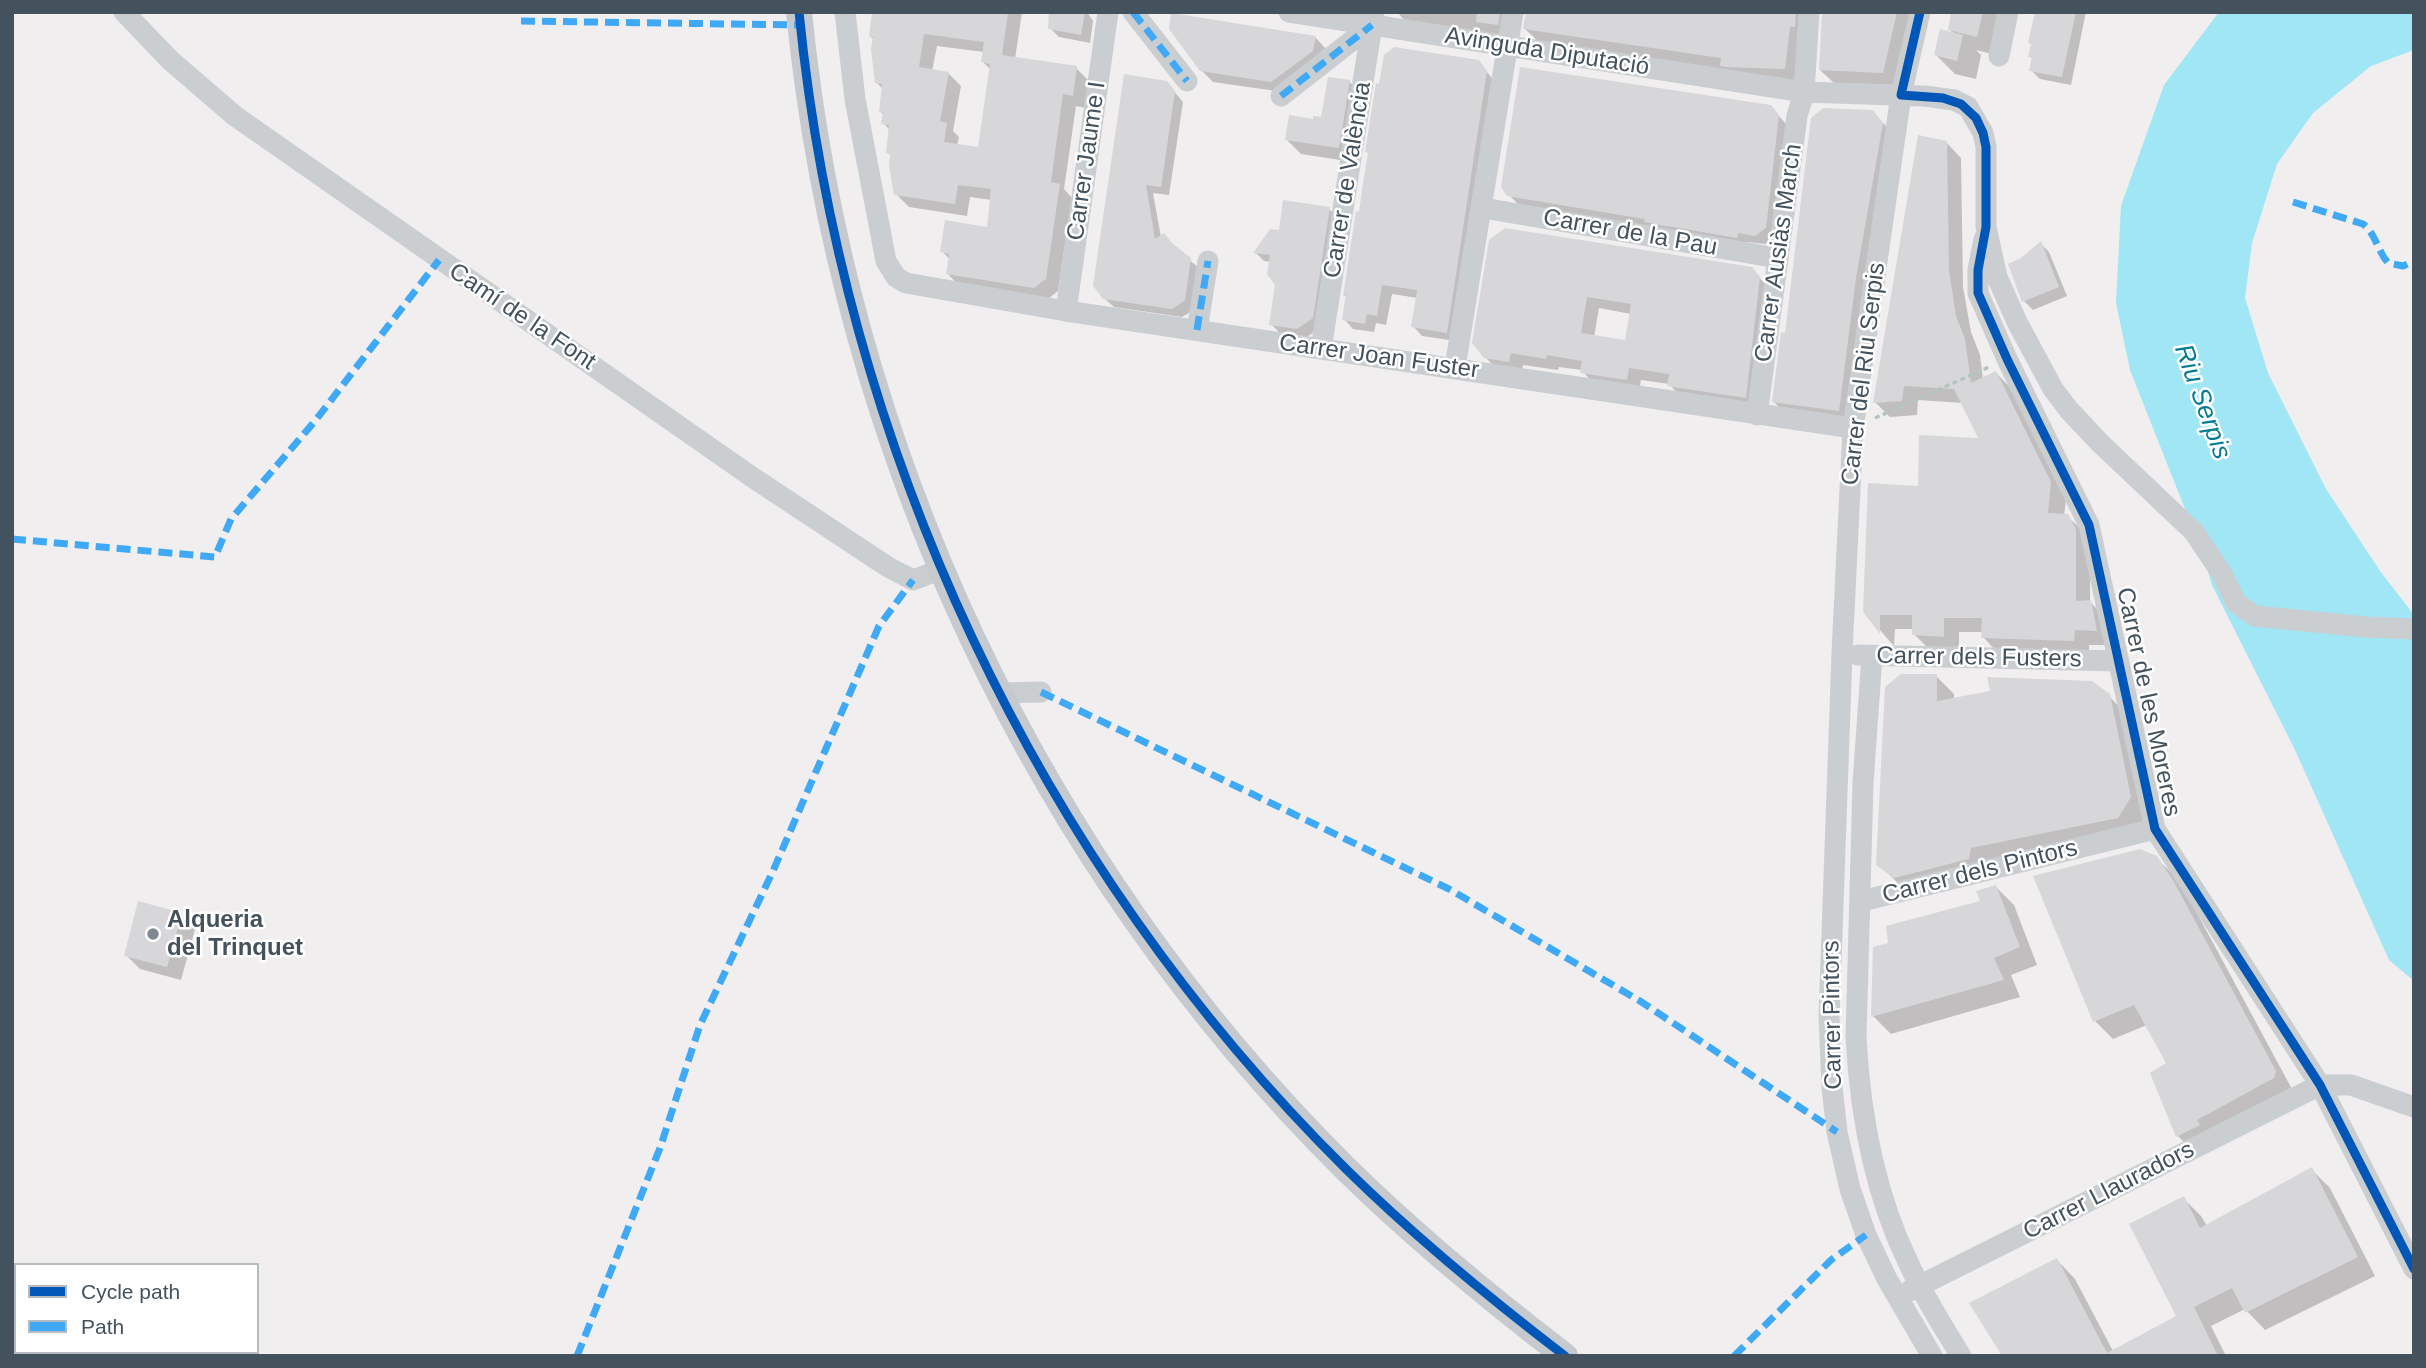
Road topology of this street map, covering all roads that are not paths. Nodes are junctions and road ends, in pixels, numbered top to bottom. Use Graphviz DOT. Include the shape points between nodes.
graph roads {
  1 [pos="124,12"];
  2 [pos="799,12"];
  3 [pos="845,12"];
  4 [pos="1108,12"];
  5 [pos="1133,12"];
  6 [pos="1289,12"];
  7 [pos="1513,12"];
  8 [pos="1809,12"];
  9 [pos="1920,12"];
  10 [pos="2008,12"];
  11 [pos="1373,19"];
  12 [pos="1507,47"];
  13 [pos="1998,55"];
  14 [pos="1187,81"];
  15 [pos="1804,92"];
  16 [pos="1901,95"];
  17 [pos="1281,96"];
  18 [pos="1483,208"];
  19 [pos="1986,227"];
  20 [pos="1778,258"];
  21 [pos="1208,261"];
  22 [pos="1066,311"];
  23 [pos="1197,330"];
  24 [pos="1321,349"];
  25 [pos="1455,367"];
  26 [pos="1757,415"];
  27 [pos="1853,428"];
  28 [pos="943,569"];
  29 [pos="2414,629"];
  30 [pos="1842,653"];
  31 [pos="1872,656"];
  32 [pos="2117,661"];
  33 [pos="1041,692"];
  34 [pos="1000,693"];
  35 [pos="2155,829"];
  36 [pos="1862,901"];
  37 [pos="2320,1084"];
  38 [pos="2414,1107"];
  39 [pos="2414,1269"];
  40 [pos="1919,1286"];
  41 [pos="1898,1297"];
  42 [pos="1565,1356"];
  43 [pos="1932,1356"];
  44 [pos="1961,1356"];
  1 -- 28 [label="street, Camí de la Font" via="170,60 235,116 752,477 913,580"];
  2 -- 28 [label="main road" via="817,153 848,290 891,435"];
  3 -- 22 [label="street, Carrer Joan Fuster" via="855,99 886,261 896,277 906,283"];
  4 -- 22 [label="street, Carrer Jaume I"];
  5 -- 14 [label="street"];
  6 -- 11 [label="street, Avinguda Diputació"];
  7 -- 12 [label="street"];
  8 -- 15 [label="street, Carrer Ausiàs March"];
  9 -- 16 [label="street, Carrer del Riu Serpis"];
  10 -- 13 [label="street"];
  11 -- 12 [label="street, Avinguda Diputació"];
  11 -- 17 [label="street"];
  11 -- 24 [label="street, Carrer de València"];
  12 -- 15 [label="street, Avinguda Diputació"];
  12 -- 18 [label="street"];
  15 -- 16 [label="street"];
  15 -- 20 [label="street, Carrer Ausiàs March"];
  16 -- 19 [label="street" via="1954,100 1976,118 1986,147"];
  16 -- 27 [label="street, Carrer del Riu Serpis"];
  18 -- 20 [label="street, Carrer de la Pau"];
  18 -- 25 [label="street"];
  19 -- 29 [label="street" via="2004,295 2053,389 2099,442 2194,532 2236,603 2255,616"];
  19 -- 32 [label="street, Carrer de les Moreres" via="1977,286 2007,359 2089,525"];
  20 -- 26 [label="street, Carrer Ausiàs March"];
  21 -- 23 [label="street"];
  22 -- 23 [label="street, Carrer Joan Fuster"];
  23 -- 24 [label="street, Carrer Joan Fuster"];
  24 -- 25 [label="street, Carrer Joan Fuster"];
  25 -- 26 [label="street, Carrer Joan Fuster"];
  26 -- 27 [label="street, Carrer Joan Fuster"];
  27 -- 30 [label="street, Carrer del Riu Serpis"];
  28 -- 34 [label="main road"];
  30 -- 31 [label="street, Carrer dels Fusters"];
  30 -- 41 [label="street, Carrer Pintors" via="1829,1017 1832,1087 1850,1189 1866,1235"];
  31 -- 32 [label="street, Carrer dels Fusters"];
  31 -- 36 [label="street" via="1863,783"];
  32 -- 35 [label="street, Carrer de les Moreres"];
  33 -- 34 [label="street"];
  34 -- 42 [label="main road" via="1051,788 1111,884 1235,1047 1386,1208"];
  35 -- 36 [label="street, Carrer dels Pintors"];
  35 -- 37 [label="street, Carrer de les Moreres"];
  36 -- 40 [label="street, Carrer dels Pintors" via="1858,1078 1884,1200"];
  37 -- 38 [label="street" via="2351,1085"];
  37 -- 39 [label="street, Carrer de les Moreres"];
  37 -- 40 [label="street, Carrer Llauradors"];
  40 -- 41 [label="street, Carrer Llauradors"];
  40 -- 44 [label="street, Carrer dels Pintors"];
  41 -- 43 [label="street, Carrer Pintors"];
}
